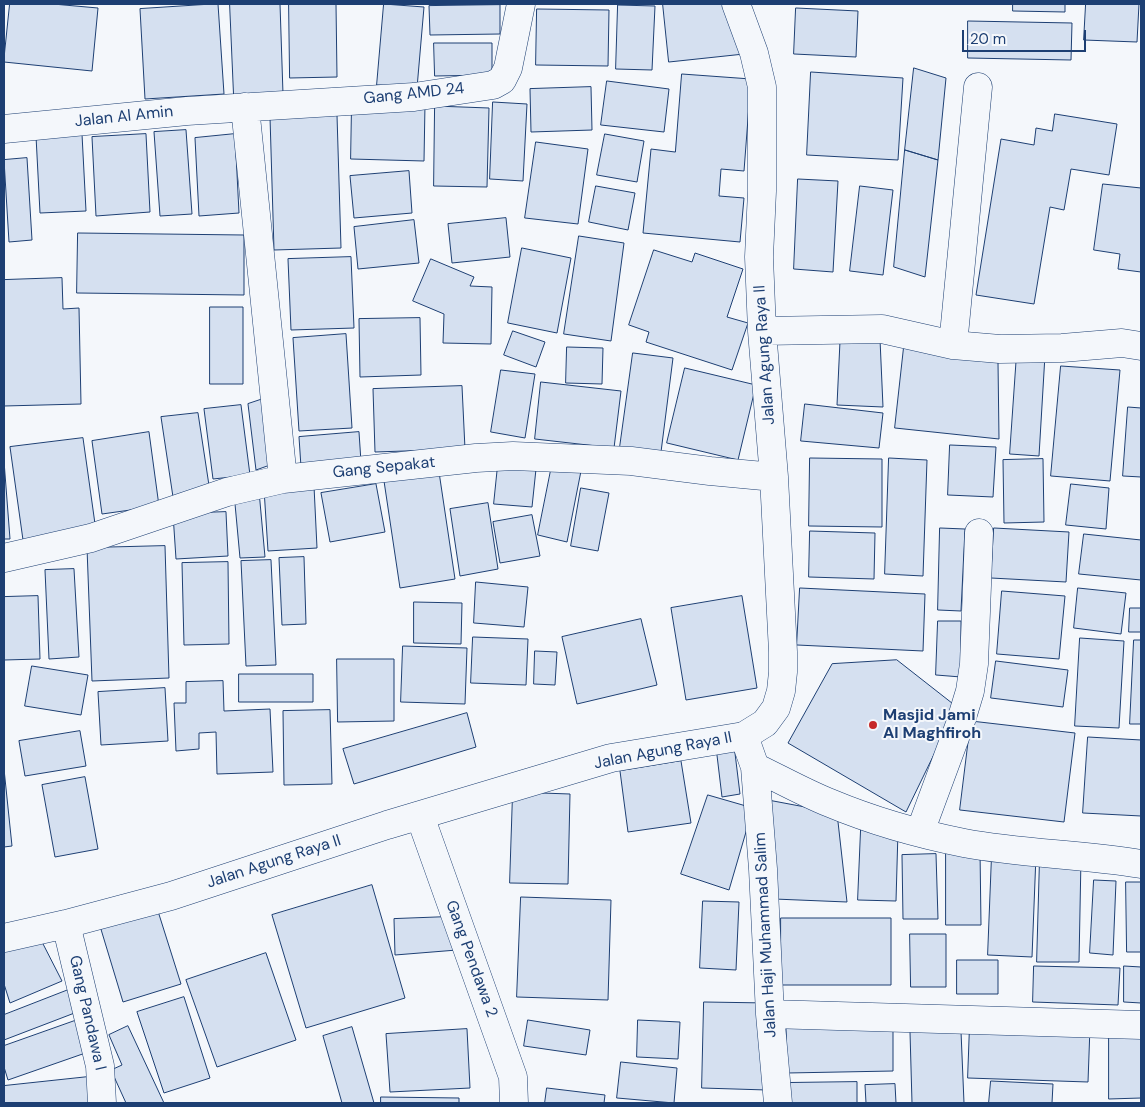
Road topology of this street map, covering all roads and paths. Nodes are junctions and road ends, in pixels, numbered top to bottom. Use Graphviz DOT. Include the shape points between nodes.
graph roads {
  1 [pos="521,4"];
  2 [pos="736,4"];
  3 [pos="978,87"];
  4 [pos="245,107"];
  5 [pos="4,129"];
  6 [pos="762,331"];
  7 [pos="953,345"];
  8 [pos="1141,346"];
  9 [pos="774,477"];
  10 [pos="283,479"];
  11 [pos="979,533"];
  12 [pos="4,558"];
  13 [pos="744,736"];
  14 [pos="755,766"];
  15 [pos="420,816"];
  16 [pos="920,832"];
  17 [pos="1141,864"];
  18 [pos="66,924"];
  19 [pos="4,938"];
  20 [pos="770,1014"];
  21 [pos="1141,1025"];
  22 [pos="102,1103"];
  23 [pos="514,1103"];
  24 [pos="778,1103"];
  1 -- 4 [label="street, Gang AMD 24" via="508,68 502,80 493,85 414,97"];
  2 -- 6 [label="street, Jalan Agung Raya II" via="754,53 762,87"];
  3 -- 7 [label="street"];
  4 -- 5 [label="street, Jalan Al Amin"];
  4 -- 10 [label="street"];
  6 -- 7 [label="street" via="882,330"];
  6 -- 9 [label="street, Jalan Agung Raya II"];
  7 -- 8 [label="street" via="1062,348 1122,343"];
  9 -- 10 [label="street, Gang Sepakat" via="631,461 513,456"];
  9 -- 13 [label="street, Jalan Agung Raya II" via="783,652 781,691 776,708 765,723"];
  10 -- 12 [label="street, Gang Sepakat" via="227,492 91,538"];
  11 -- 16 [label="street" via="970,691"];
  13 -- 14 [label="street, Jalan Haji Muhammad Salim"];
  13 -- 15 [label="street, Jalan Agung Raya II" via="611,758"];
  14 -- 16 [label="street" via="828,803"];
  14 -- 20 [label="street, Jalan Haji Muhammad Salim"];
  15 -- 18 [label="street, Jalan Agung Raya II" via="171,896"];
  15 -- 23 [label="street, Gang Pendawa 2" via="513,1077"];
  16 -- 17 [label="street" via="965,843"];
  18 -- 19 [label="street, Jalan Agung Raya II"];
  18 -- 22 [label="street, Gang Pandawa I" via="100,1066"];
  20 -- 21 [label="street"];
  20 -- 24 [label="street, Jalan Haji Muhammad Salim"];
}
